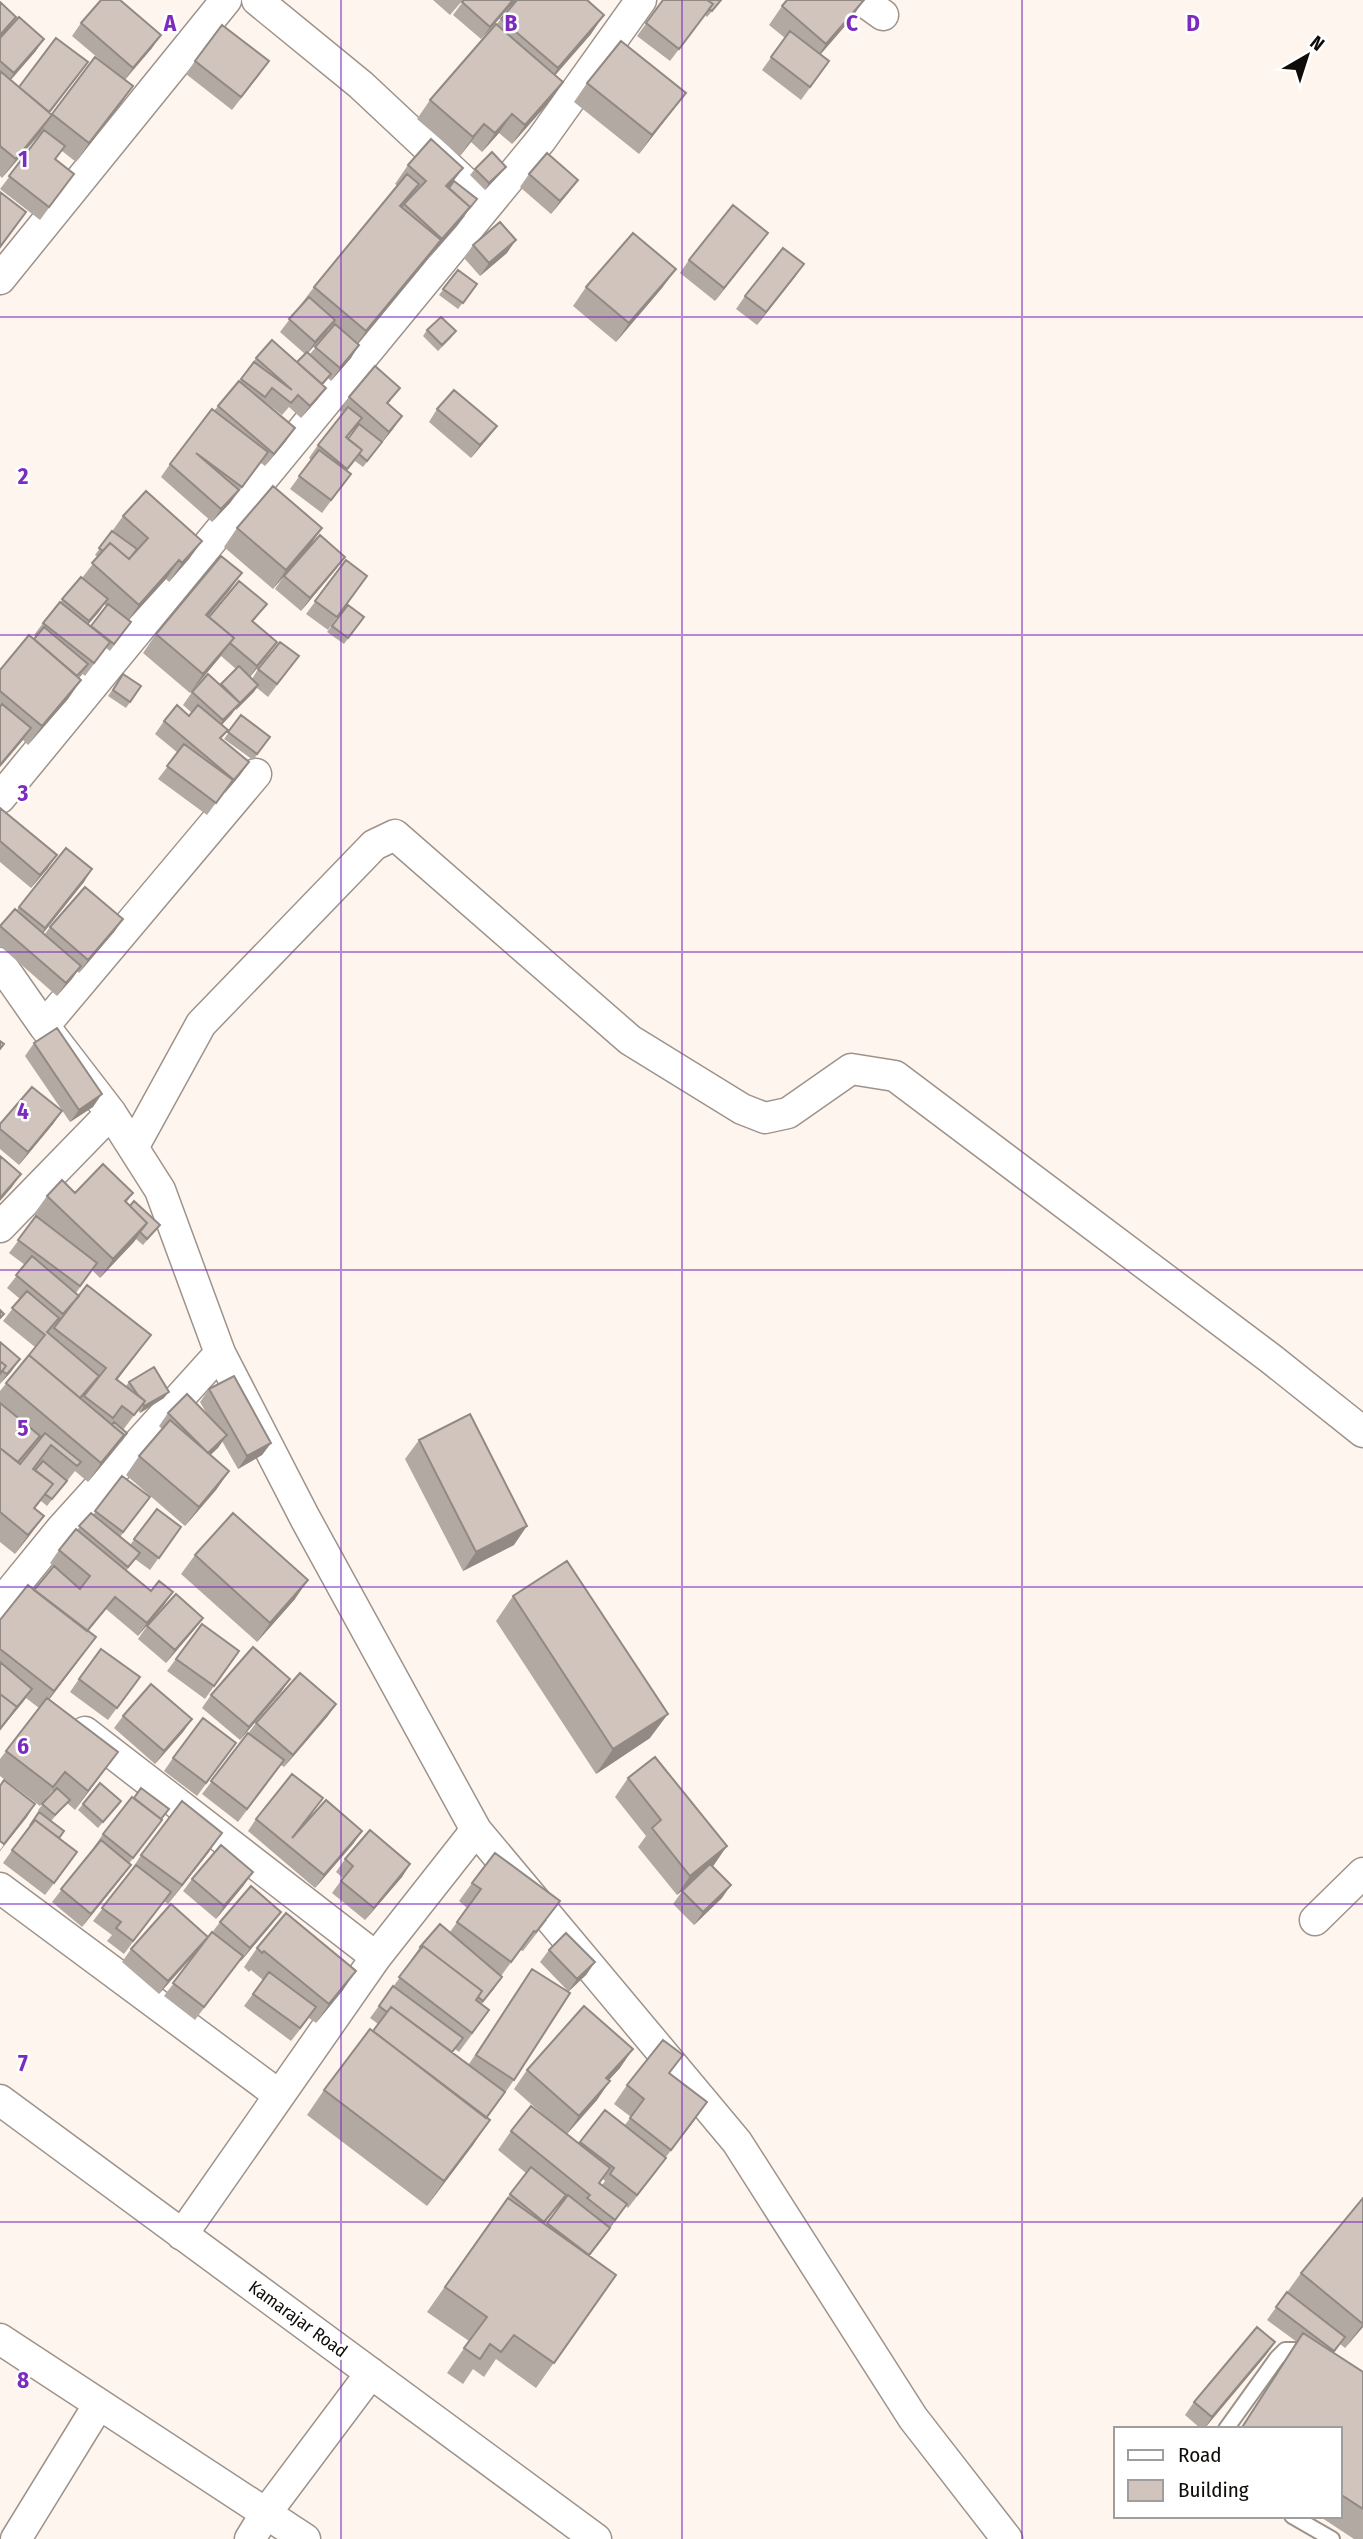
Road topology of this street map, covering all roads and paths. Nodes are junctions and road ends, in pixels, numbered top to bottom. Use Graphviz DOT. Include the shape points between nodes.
graph roads {
  1 [pos="226,0"];
  2 [pos="257,0"];
  3 [pos="641,0"];
  4 [pos="488,204"];
  5 [pos="0,279"];
  6 [pos="256,774"];
  7 [pos="0,798"];
  8 [pos="0,962"];
  9 [pos="44,1026"];
  10 [pos="111,1113"];
  11 [pos="134,1146"];
  12 [pos="0,1227"];
  13 [pos="220,1353"];
  14 [pos="1363,1432"];
  15 [pos="0,1604"];
  16 [pos="60,1713"];
  17 [pos="476,1830"];
  18 [pos="1363,1872"];
  19 [pos="0,1888"];
  20 [pos="1315,1920"];
  21 [pos="376,1957"];
  22 [pos="279,2095"];
  23 [pos="0,2100"];
  24 [pos="183,2235"];
  25 [pos="0,2339"];
  26 [pos="1318,2364"];
  27 [pos="371,2372"];
  28 [pos="99,2404"];
  29 [pos="1227,2427"];
  30 [pos="266,2513"];
  31 [pos="1295,2518"];
  32 [pos="16,2539"];
  33 [pos="250,2539"];
  34 [pos="305,2539"];
  35 [pos="596,2539"];
  36 [pos="1007,2539"];
  37 [pos="1332,2539"];
  1 -- 5 [label="street"];
  2 -- 4 [label="street" via="361,85"];
  3 -- 4 [label="street"];
  4 -- 7 [label="street"];
  6 -- 9 [label="street"];
  8 -- 9 [label="street"];
  9 -- 10 [label="street"];
  10 -- 11 [label="street"];
  10 -- 12 [label="street"];
  11 -- 13 [label="street" via="160,1190"];
  11 -- 14 [label="street" via="201,1024 374,845 395,835 630,1040 742,1109 765,1118 788,1113 851,1069 895,1076"];
  13 -- 15 [label="street"];
  13 -- 17 [label="street"];
  16 -- 21 [label="street"];
  17 -- 21 [label="street"];
  17 -- 36 [label="street" via="737,2142 914,2418"];
  18 -- 20 [label="street"];
  19 -- 22 [label="street"];
  21 -- 22 [label="street"];
  22 -- 24 [label="street"];
  23 -- 24 [label="street, Kamarajar Road"];
  24 -- 27 [label="street, Kamarajar Road"];
  25 -- 28 [label="street"];
  26 -- 29 [label="lane" via="1295,2350 1285,2350"];
  27 -- 30 [label="street"];
  27 -- 35 [label="street, Kamarajar Road"];
  28 -- 30 [label="street"];
  28 -- 32 [label="street"];
  30 -- 33 [label="street"];
  30 -- 34 [label="street"];
  31 -- 37 [label="lane"];
}
